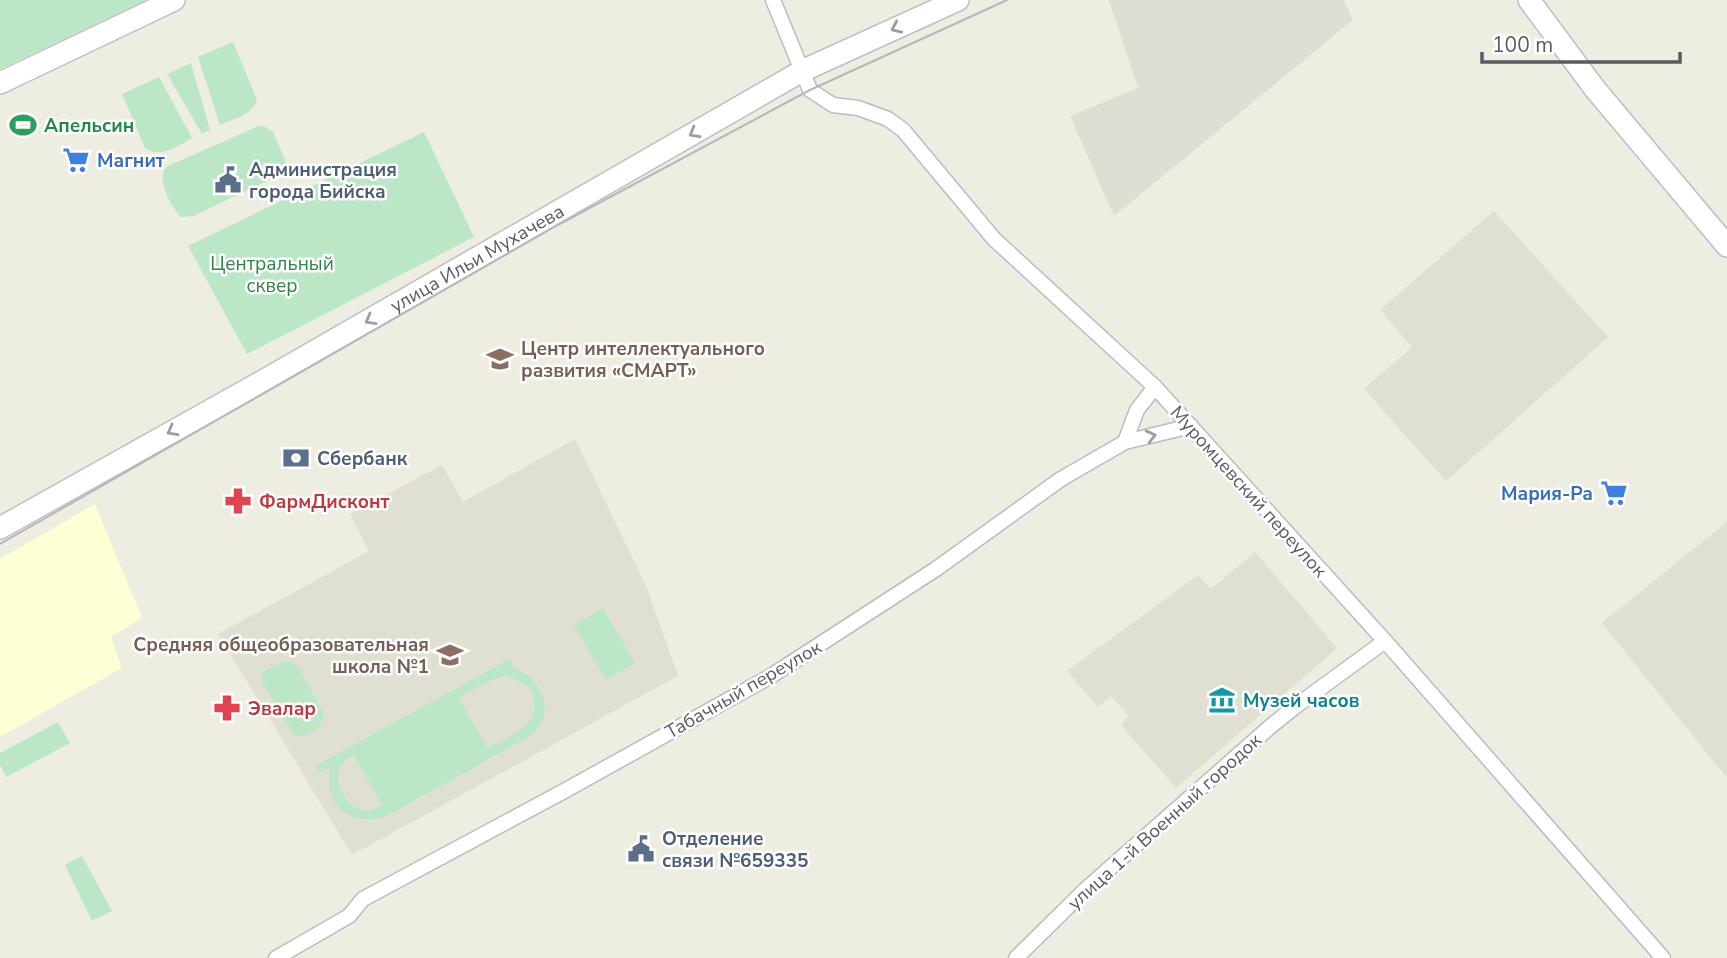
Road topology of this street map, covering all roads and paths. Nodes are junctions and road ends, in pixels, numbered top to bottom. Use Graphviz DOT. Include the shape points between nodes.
graph roads {
  1 [pos="174,0"];
  2 [pos="773,0"];
  3 [pos="958,0"];
  4 [pos="1529,0"];
  5 [pos="802,71"];
  6 [pos="0,83"];
  7 [pos="1727,246"];
  8 [pos="1155,387"];
  9 [pos="1191,426"];
  10 [pos="1125,442"];
  11 [pos="0,527"];
  12 [pos="1385,641"];
  13 [pos="275,958"];
  14 [pos="1016,958"];
  15 [pos="1663,958"];
  1 -- 6 [label="main road"];
  2 -- 5 [label="street, Муромцевский переулок"];
  3 -- 5 [label="main road, улица Ильи Мухачева, one-way"];
  4 -- 7 [label="main road" via="1595,89"];
  5 -- 8 [label="street, Муромцевский переулок" via="810,90 833,105 858,108 903,130 994,239"];
  5 -- 11 [label="main road, улица Ильи Мухачева, one-way"];
  8 -- 9 [label="street, Муромцевский переулок"];
  8 -- 10 [label="street" via="1137,410"];
  10 -- 9 [label="street, Табачный переулок, one-way"];
  9 -- 12 [label="street, Муромцевский переулок"];
  10 -- 13 [label="street, Табачный переулок" via="1061,479 936,569 771,676 363,899 349,916"];
  12 -- 14 [label="street, улица 1-й Военный городок" via="1271,726 1085,890"];
  12 -- 15 [label="street, Муромцевский переулок"];
}
